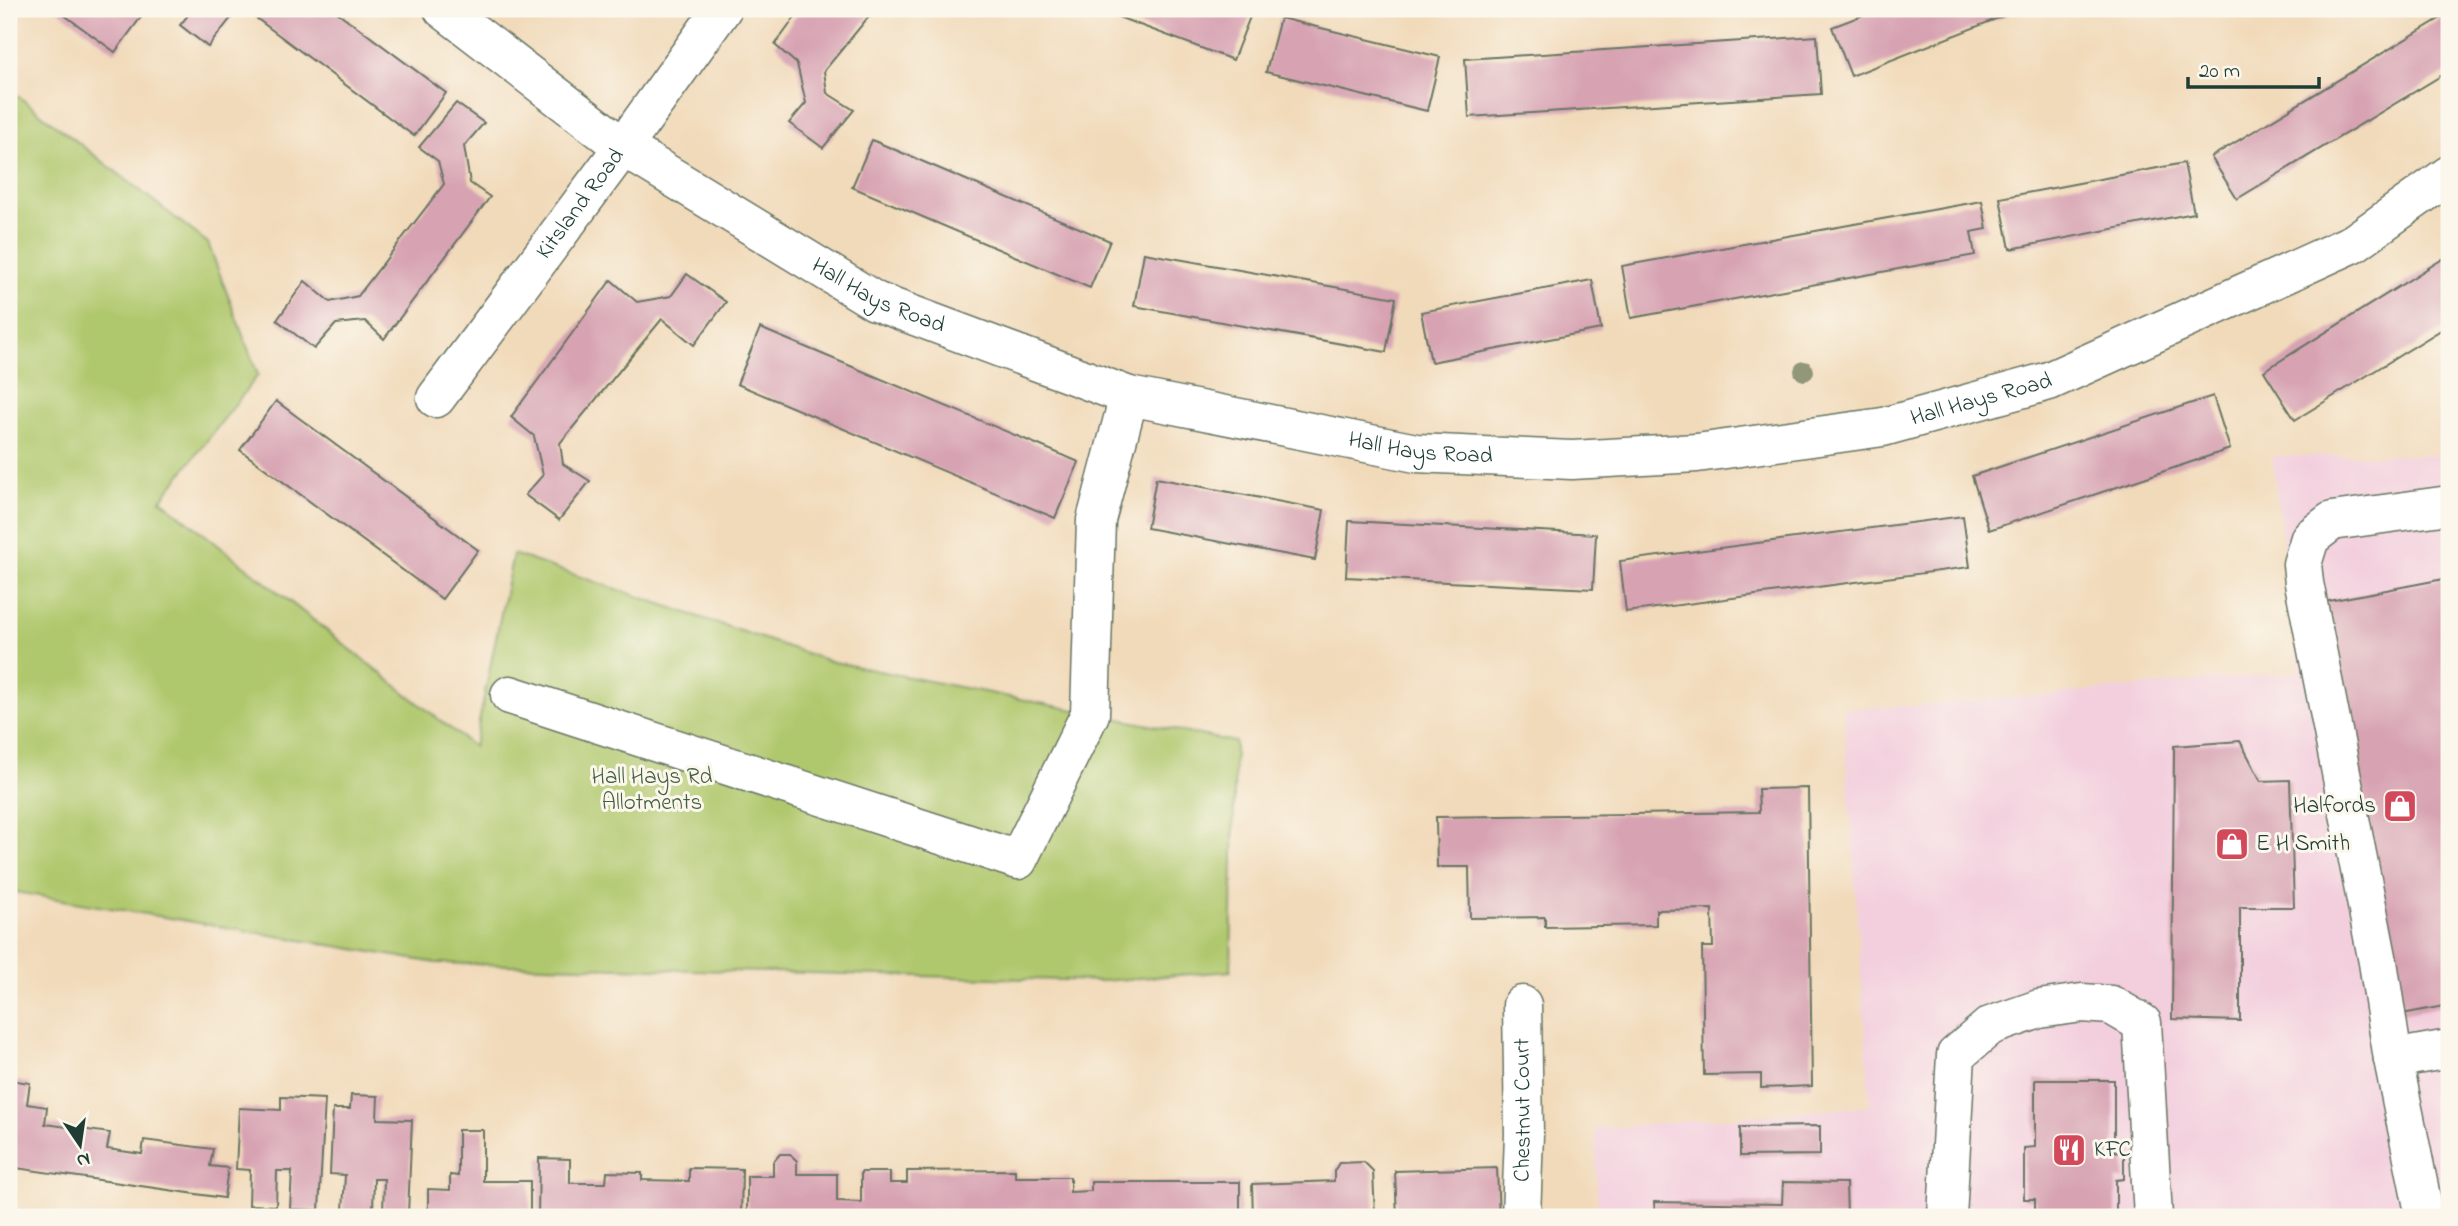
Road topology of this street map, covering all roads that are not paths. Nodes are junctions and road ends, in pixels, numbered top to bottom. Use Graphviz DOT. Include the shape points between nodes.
graph roads {
  1 [pos="443,9"];
  2 [pos="722,9"];
  3 [pos="623,147"];
  4 [pos="2449,175"];
  5 [pos="1129,396"];
  6 [pos="436,398"];
  7 [pos="2449,505"];
  8 [pos="510,695"];
  9 [pos="1522,1005"];
  10 [pos="2142,1023"];
  11 [pos="2449,1049"];
  12 [pos="2393,1059"];
  13 [pos="1521,1217"];
  14 [pos="1947,1217"];
  15 [pos="2136,1217"];
  16 [pos="2153,1217"];
  17 [pos="2425,1217"];
  1 -- 3 [label="street, Hall Hays Road"];
  2 -- 3 [label="street, Kitsland Road"];
  3 -- 5 [label="street, Hall Hays Road" via="875,301"];
  3 -- 6 [label="street, Kitsland Road"];
  4 -- 5 [label="street, Hall Hays Road" via="2354,243 2049,381 1883,427 1697,453 1520,458 1416,453"];
  5 -- 8 [label="street" via="1097,520 1090,715 1018,860"];
  7 -- 12 [label="street" via="2332,521 2310,538 2302,564"];
  9 -- 13 [label="street, Chestnut Court"];
  10 -- 14 [label="street" via="2111,1005 2082,1003 2039,1009 1990,1026 1956,1055"];
  10 -- 15 [label="street" via="2130,1073"];
  10 -- 16 [label="street"];
  11 -- 12 [label="street"];
  12 -- 17 [label="street"];
}
